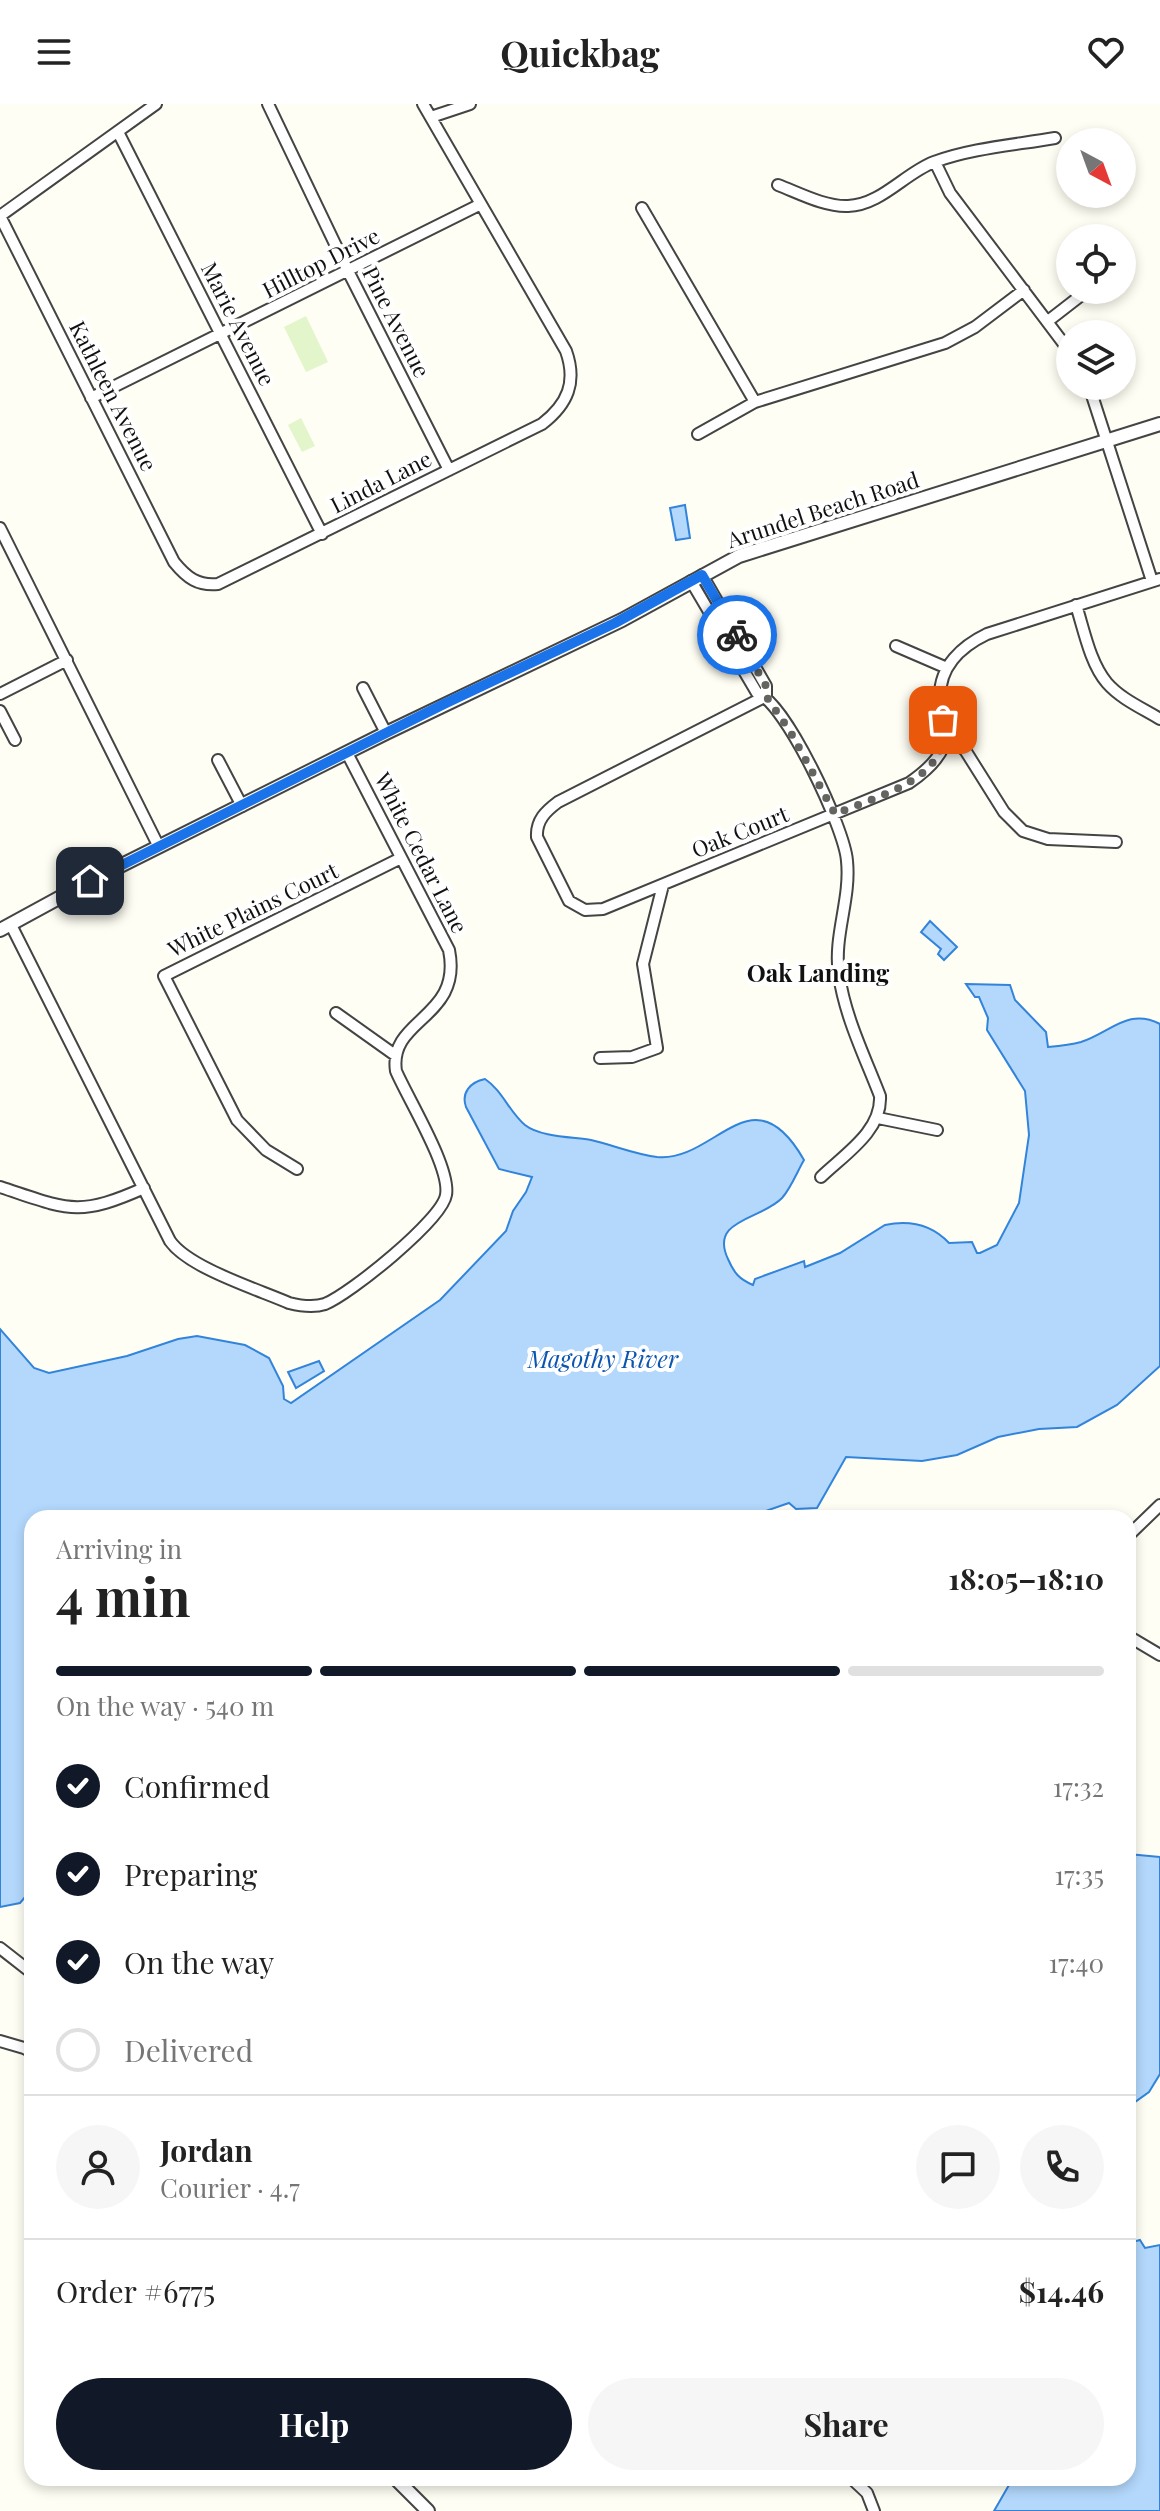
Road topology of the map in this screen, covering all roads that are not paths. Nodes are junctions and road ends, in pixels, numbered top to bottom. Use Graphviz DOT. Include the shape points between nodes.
graph roads {
  1 [pos="156,104"];
  2 [pos="268,104"];
  3 [pos="423,104"];
  4 [pos="470,104"];
  5 [pos="431,117"];
  6 [pos="118,132"];
  7 [pos="1055,138"];
  8 [pos="935,162"];
  9 [pos="778,185"];
  10 [pos="481,204"];
  11 [pos="642,208"];
  12 [pos="0,216"];
  13 [pos="348,271"];
  14 [pos="1024,290"];
  15 [pos="1070,304"];
  16 [pos="1048,321"];
  17 [pos="1056,332"];
  18 [pos="222,334"];
  19 [pos="91,398"];
  20 [pos="1093,400"];
  21 [pos="755,402"];
  22 [pos="1160,424"];
  23 [pos="698,434"];
  24 [pos="1106,441"];
  25 [pos="449,470"];
  26 [pos="0,528"];
  27 [pos="322,534"];
  28 [pos="697,578"];
  29 [pos="1156,580"];
  30 [pos="200,584"];
  31 [pos="1076,605"];
  32 [pos="896,646"];
  33 [pos="67,660"];
  34 [pos="947,668"];
  35 [pos="363,688"];
  36 [pos="0,694"];
  37 [pos="766,696"];
  38 [pos="0,711"];
  39 [pos="1160,719"];
  40 [pos="386,733"];
  41 [pos="946,736"];
  42 [pos="15,740"];
  43 [pos="347,753"];
  44 [pos="218,760"];
  45 [pos="242,806"];
  46 [pos="835,814"];
  47 [pos="1116,842"];
  48 [pos="159,847"];
  49 [pos="401,858"];
  50 [pos="663,885"];
  51 [pos="5,927"];
  52 [pos="336,1013"];
  53 [pos="395,1055"];
  54 [pos="600,1058"];
  55 [pos="878,1118"];
  56 [pos="937,1130"];
  57 [pos="297,1169"];
  58 [pos="821,1177"];
  59 [pos="0,1187"];
  60 [pos="144,1188"];
  61 [pos="1160,1505"];
  62 [pos="1136,1521"];
  63 [pos="1136,1641"];
  64 [pos="1160,1655"];
  65 [pos="0,1948"];
  66 [pos="24,1967"];
  67 [pos="0,2041"];
  68 [pos="24,2048"];
  69 [pos="403,2486"];
  70 [pos="860,2486"];
  71 [pos="428,2511"];
  72 [pos="874,2511"];
  1 -- 6 [label="street"];
  2 -- 13 [label="street, Pine Avenue"];
  3 -- 5 [label="street"];
  4 -- 5 [label="street"];
  5 -- 10 [label="street"];
  6 -- 12 [label="street"];
  6 -- 18 [label="street, Marie Avenue"];
  7 -- 8 [label="street"];
  8 -- 9 [label="street" via="857,206 833,205"];
  8 -- 14 [label="street" via="950,193"];
  10 -- 13 [label="street, Hilltop Drive"];
  10 -- 25 [label="street, Linda Lane" via="566,351 571,370 568,395 542,424"];
  11 -- 21 [label="street"];
  12 -- 19 [label="street, Kathleen Avenue"];
  13 -- 18 [label="street, Hilltop Drive"];
  13 -- 25 [label="street, Pine Avenue"];
  14 -- 16 [label="street"];
  14 -- 21 [label="street" via="945,343"];
  15 -- 16 [label="street"];
  16 -- 17 [label="street"];
  18 -- 19 [label="street, Hilltop Drive"];
  18 -- 27 [label="street, Marie Avenue"];
  19 -- 30 [label="street, Kathleen Avenue" via="174,562"];
  20 -- 24 [label="street"];
  21 -- 23 [label="street"];
  22 -- 24 [label="street, Arundel Beach Road"];
  24 -- 28 [label="street, Arundel Beach Road" via="758,550"];
  24 -- 29 [label="street"];
  25 -- 27 [label="street, Linda Lane"];
  26 -- 33 [label="street"];
  27 -- 30 [label="street, Linda Lane" via="231,580"];
  28 -- 37 [label="street" via="766,686"];
  28 -- 40 [label="street, Arundel Beach Road"];
  29 -- 31 [label="street"];
  31 -- 34 [label="street" via="987,634 961,650"];
  31 -- 39 [label="street" via="1105,681"];
  32 -- 34 [label="street"];
  33 -- 36 [label="street"];
  33 -- 48 [label="street"];
  34 -- 41 [label="street" via="940,697"];
  35 -- 40 [label="street"];
  37 -- 46 [label="street"];
  37 -- 50 [label="street, Oak Court" via="558,802 539,821 540,846 564,894 577,906 603,909"];
  38 -- 42 [label="street"];
  40 -- 43 [label="street, Arundel Beach Road"];
  41 -- 46 [label="street, Oak Court" via="938,756 921,775"];
  41 -- 47 [label="street" via="965,750 1004,812 1023,831 1048,839"];
  43 -- 45 [label="street, Arundel Beach Road"];
  43 -- 49 [label="street, White Cedar Lane"];
  44 -- 45 [label="street"];
  45 -- 48 [label="street, Arundel Beach Road"];
  46 -- 50 [label="street, Oak Court"];
  46 -- 55 [label="street" via="848,864 836,957 839,979 880,1096"];
  48 -- 51 [label="street, Arundel Beach Road"];
  49 -- 53 [label="street, White Cedar Lane" via="449,950 452,970 443,997 401,1041"];
  49 -- 57 [label="street, White Plains Court" via="164,976 237,1120 266,1150"];
  50 -- 54 [label="street" via="643,964 657,1048 632,1057"];
  51 -- 60 [label="street"];
  52 -- 53 [label="street"];
  53 -- 60 [label="street" via="396,1071 443,1169 446,1196 434,1216 371,1275 329,1302 303,1307 179,1253"];
  55 -- 56 [label="street"];
  55 -- 58 [label="street"];
  59 -- 60 [label="street" via="78,1209 109,1204"];
  61 -- 62 [label="street"];
  63 -- 64 [label="street"];
  65 -- 66 [label="street"];
  67 -- 68 [label="street"];
  69 -- 71 [label="street"];
  70 -- 72 [label="street"];
}
